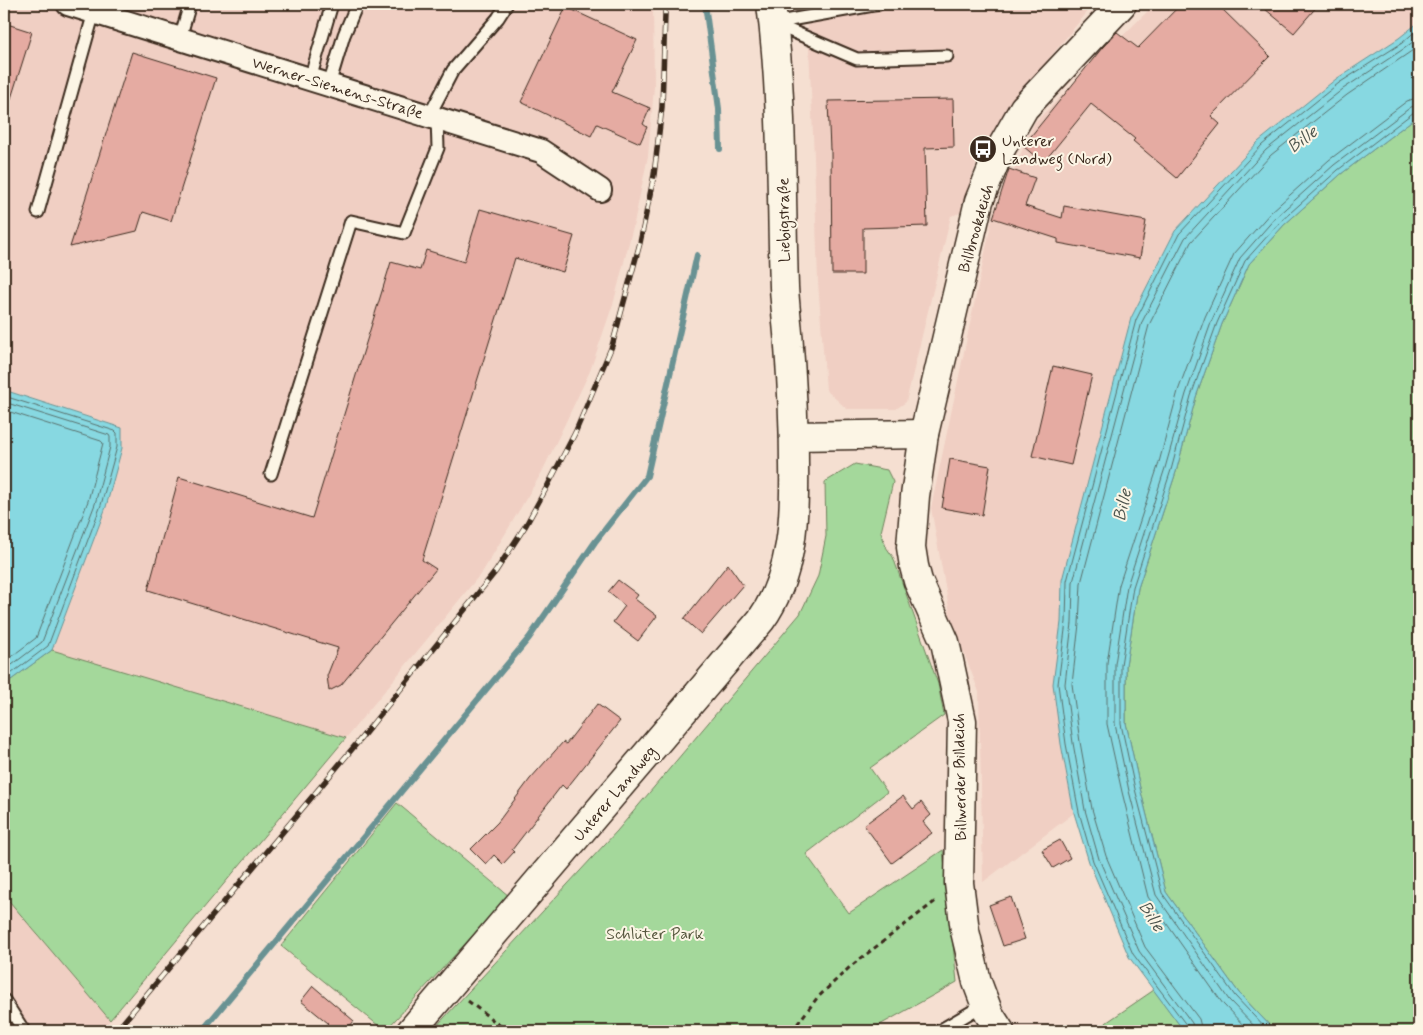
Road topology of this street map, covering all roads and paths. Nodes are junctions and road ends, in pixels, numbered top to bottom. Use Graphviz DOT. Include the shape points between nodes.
graph roads {
  1 [pos="68,4"];
  2 [pos="190,4"];
  3 [pos="332,4"];
  4 [pos="357,4"];
  5 [pos="507,4"];
  6 [pos="879,4"];
  7 [pos="1122,4"];
  8 [pos="94,12"];
  9 [pos="772,13"];
  10 [pos="180,38"];
  11 [pos="947,56"];
  12 [pos="320,82"];
  13 [pos="433,117"];
  14 [pos="600,190"];
  15 [pos="38,212"];
  16 [pos="924,434"];
  17 [pos="794,436"];
  18 [pos="271,474"];
  19 [pos="791,541"];
  20 [pos="959,883"];
  21 [pos="449,986"];
  22 [pos="4,1000"];
  23 [pos="985,1004"];
  24 [pos="24,1031"];
  25 [pos="411,1031"];
  26 [pos="507,1031"];
  27 [pos="792,1031"];
  28 [pos="939,1031"];
  29 [pos="1000,1031"];
  1 -- 8 [label="street, Werner-Siemens-Straße"];
  2 -- 10 [label="lane"];
  3 -- 12 [label="lane"];
  4 -- 12 [label="lane"];
  5 -- 13 [label="lane" via="453,70"];
  6 -- 9 [label="lane"];
  7 -- 16 [label="street, Billbrookdeich" via="1024,108 999,152 979,201"];
  8 -- 10 [label="street, Werner-Siemens-Straße"];
  8 -- 15 [label="lane"];
  9 -- 11 [label="lane" via="857,59"];
  9 -- 17 [label="street, Liebigstraße"];
  10 -- 12 [label="street, Werner-Siemens-Straße"];
  12 -- 13 [label="street, Werner-Siemens-Straße"];
  13 -- 14 [label="street, Werner-Siemens-Straße" via="541,151"];
  13 -- 18 [label="lane" via="438,148 404,233 351,221"];
  16 -- 17 [label="street"];
  16 -- 20 [label="street, Billwerder Billdeich" via="911,547 918,581 945,642 962,721"];
  17 -- 19 [label="street, Liebigstraße"];
  19 -- 21 [label="street, Unterer Landweg" via="776,591 761,620"];
  20 -- 23 [label="street, Billwerder Billdeich" via="965,931"];
  20 -- 27 [label="path" via="851,966 817,998"];
  21 -- 25 [label="street, Unterer Landweg"];
  21 -- 26 [label="path"];
  22 -- 24 [label="lane"];
  23 -- 28 [label="lane"];
  23 -- 29 [label="street, Billwerder Billdeich"];
}
